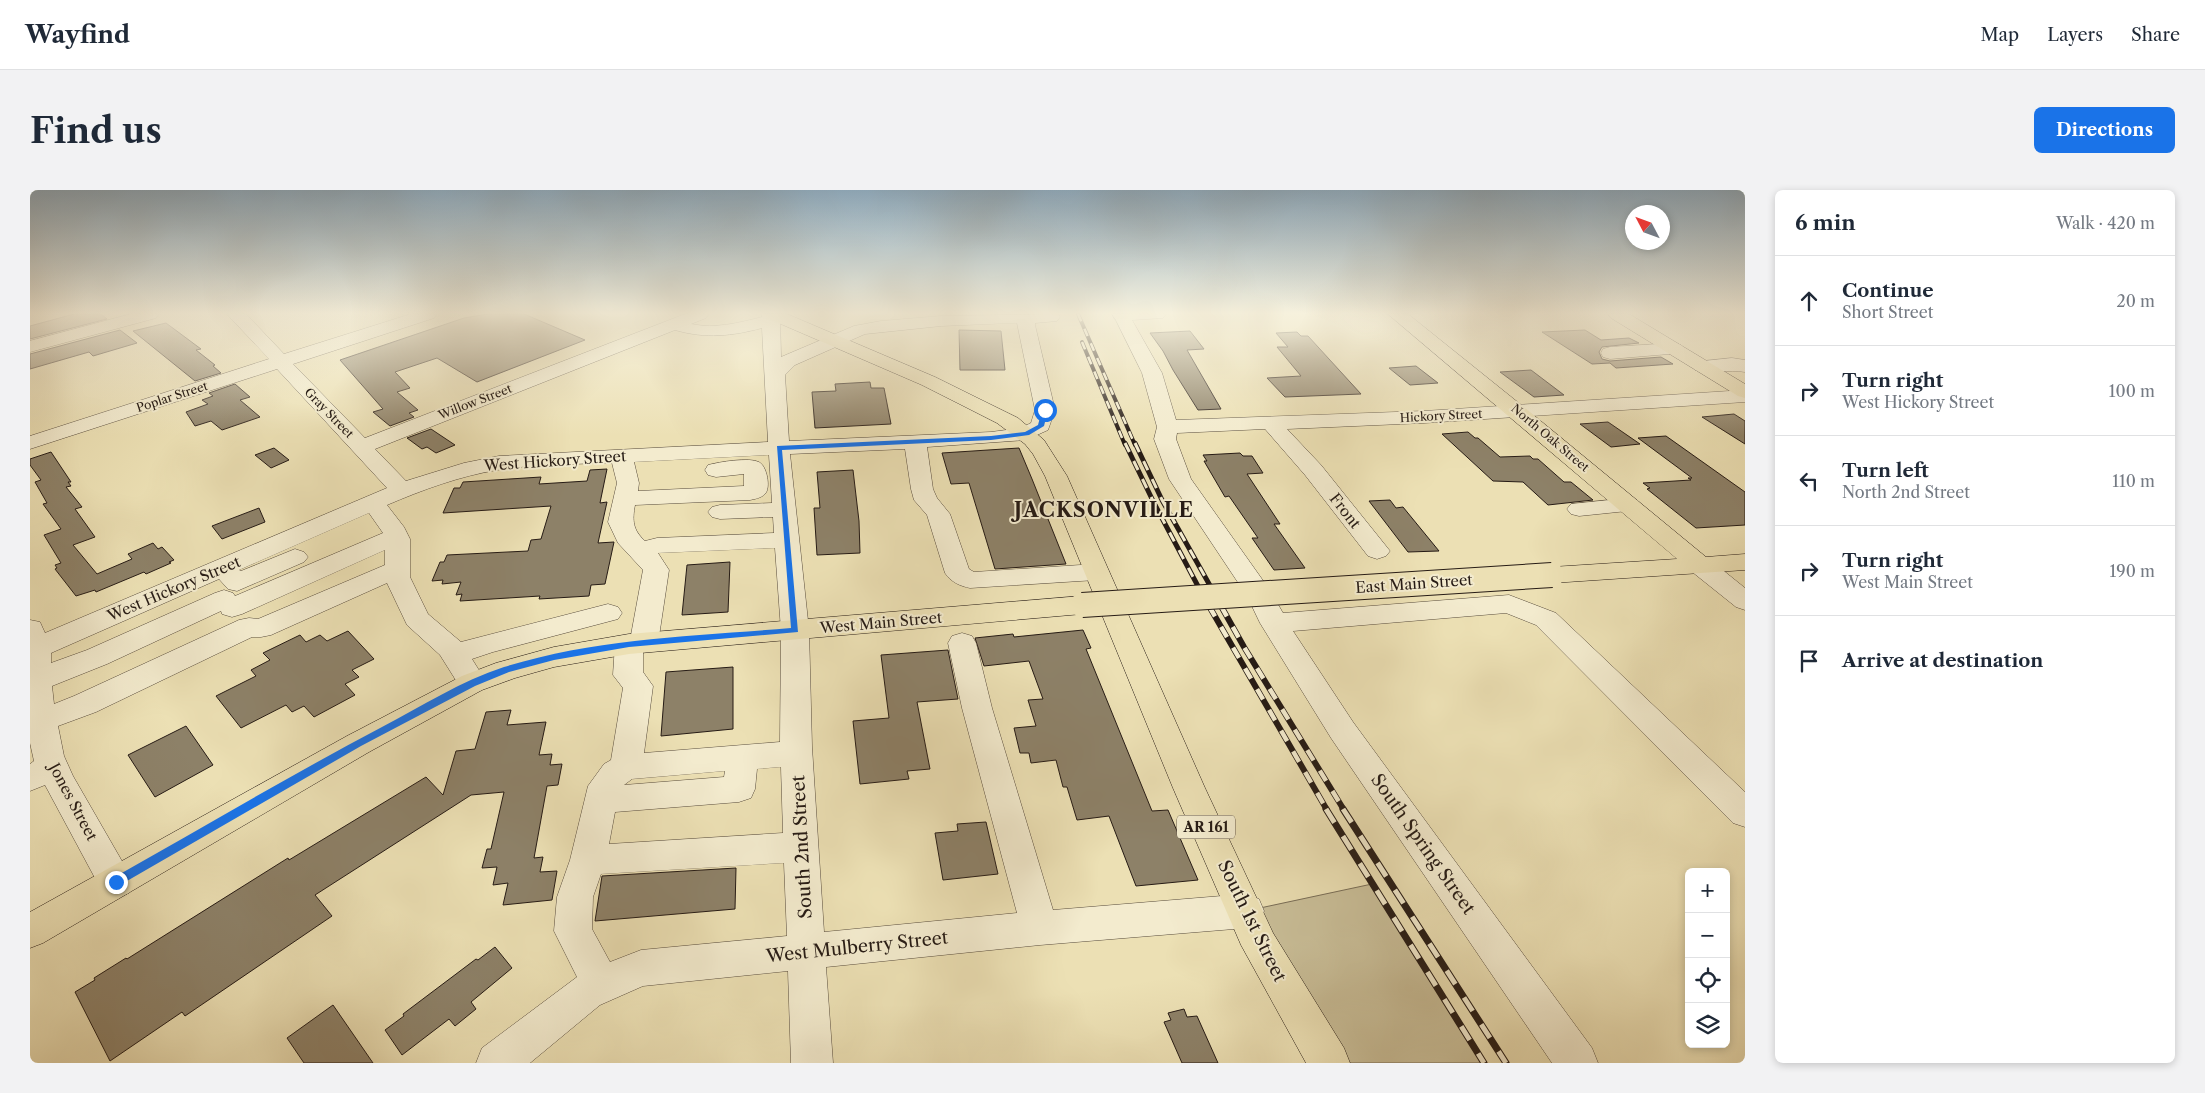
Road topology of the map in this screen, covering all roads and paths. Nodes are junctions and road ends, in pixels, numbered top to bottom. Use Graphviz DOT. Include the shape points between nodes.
graph roads {
  1 [pos="273,355"];
  2 [pos="302,355"];
  3 [pos="596,355"];
  4 [pos="772,355"];
  5 [pos="802,355"];
  6 [pos="866,355"];
  7 [pos="1033,355"];
  8 [pos="1142,355"];
  9 [pos="1447,355"];
  10 [pos="1684,355"];
  11 [pos="280,362"];
  12 [pos="1702,366"];
  13 [pos="1745,366"];
  14 [pos="775,375"];
  15 [pos="1745,392"];
  16 [pos="1745,396"];
  17 [pos="1518,412"];
  18 [pos="1270,422"];
  19 [pos="1167,427"];
  20 [pos="1026,434"];
  21 [pos="915,441"];
  22 [pos="30,443"];
  23 [pos="361,447"];
  24 [pos="779,448"];
  25 [pos="624,487"];
  26 [pos="402,490"];
  27 [pos="1629,505"];
  28 [pos="786,509"];
  29 [pos="1579,509"];
  30 [pos="384,519"];
  31 [pos="787,540"];
  32 [pos="640,550"];
  33 [pos="1377,551"];
  34 [pos="1745,562"];
  35 [pos="1700,565"];
  36 [pos="397,569"];
  37 [pos="1093,586"];
  38 [pos="233,597"];
  39 [pos="1745,601"];
  40 [pos="608,613"];
  41 [pos="1274,622"];
  42 [pos="795,630"];
  43 [pos="637,643"];
  44 [pos="962,643"];
  45 [pos="33,652"];
  46 [pos="454,655"];
  47 [pos="97,657"];
  48 [pos="472,683"];
  49 [pos="116,689"];
  50 [pos="42,720"];
  51 [pos="797,753"];
  52 [pos="742,757"];
  53 [pos="626,767"];
  54 [pos="42,772"];
  55 [pos="600,800"];
  56 [pos="1745,813"];
  57 [pos="801,847"];
  58 [pos="588,860"];
  59 [pos="116,882"];
  60 [pos="1246,911"];
  61 [pos="1040,928"];
  62 [pos="30,931"];
  63 [pos="807,953"];
  64 [pos="602,984"];
  65 [pos="497,1063"];
  66 [pos="812,1063"];
  67 [pos="1329,1063"];
  68 [pos="1577,1063"];
  1 -- 11 [label="street, Gray Street"];
  2 -- 11 [label="street, Poplar Street"];
  3 -- 23 [label="street, Willow Street"];
  4 -- 14 [label="street, South 2nd Street"];
  5 -- 14 [label="street" via="781,366"];
  6 -- 20 [label="main road, AR 161" via="927,380"];
  7 -- 20 [label="street" via="1045,410 1041,426"];
  8 -- 19 [label="street, South Spring Street" via="1152,373"];
  9 -- 17 [label="main road, North Oak Street"];
  10 -- 12 [label="main road"];
  11 -- 22 [label="street, Poplar Street"];
  11 -- 23 [label="street, Gray Street"];
  12 -- 13 [label="street"];
  12 -- 15 [label="main road"];
  14 -- 24 [label="street, South 2nd Street"];
  16 -- 17 [label="street, Hickory Street"];
  17 -- 18 [label="street, Hickory Street"];
  17 -- 27 [label="main road, North Oak Street"];
  18 -- 19 [label="street, Hickory Street"];
  18 -- 33 [label="street, Front"];
  19 -- 41 [label="street, South Spring Street" via="1165,439 1180,479 1260,596"];
  20 -- 21 [label="street, West Hickory Street"];
  20 -- 37 [label="main road, AR 161" via="1049,460"];
  21 -- 24 [label="street, West Hickory Street"];
  21 -- 37 [label="street" via="924,494 938,514 958,573 970,580"];
  23 -- 26 [label="street, Gray Street"];
  24 -- 25 [label="street, West Hickory Street"];
  24 -- 28 [label="street, South 2nd Street"];
  25 -- 26 [label="street, West Hickory Street" via="499,463"];
  25 -- 28 [label="street"];
  25 -- 32 [label="street" via="620,522 628,538"];
  26 -- 30 [label="street, West Hickory Street"];
  27 -- 29 [label="street"];
  27 -- 35 [label="main road, North Oak Street"];
  28 -- 31 [label="street, South 2nd Street"];
  30 -- 36 [label="street"];
  30 -- 38 [label="street"];
  30 -- 38 [label="street, West Hickory Street"];
  31 -- 32 [label="street" via="657,546"];
  31 -- 42 [label="street, South 2nd Street"];
  32 -- 43 [label="street" via="656,570"];
  34 -- 35 [label="main road, East Main Street"];
  35 -- 37 [label="main road, East Main Street, bridge" via="1552,575"];
  35 -- 39 [label="street"];
  36 -- 38 [label="street" via="261,628"];
  36 -- 46 [label="street" via="397,576 417,620"];
  37 -- 42 [label="main road, West Main Street"];
  37 -- 60 [label="main road, South 1st Street / AR 161" via="1140,670 1189,788"];
  38 -- 45 [label="street, West Hickory Street"];
  38 -- 47 [label="street"];
  38 -- 49 [label="street"];
  40 -- 46 [label="street" via="484,644"];
  41 -- 56 [label="street" via="1509,604 1546,619"];
  41 -- 68 [label="street, South Spring Street" via="1342,730"];
  42 -- 43 [label="main road, West Main Street"];
  42 -- 51 [label="street, South 2nd Street"];
  43 -- 48 [label="main road, West Main Street" via="554,657"];
  43 -- 53 [label="street" via="628,675 638,686"];
  44 -- 61 [label="street" via="977,708"];
  45 -- 47 [label="street"];
  45 -- 50 [label="street, Jones Street"];
  46 -- 48 [label="street"];
  47 -- 49 [label="street"];
  48 -- 59 [label="main road, West Main Street"];
  49 -- 50 [label="street"];
  50 -- 54 [label="street, Jones Street" via="48,756"];
  51 -- 52 [label="street"];
  51 -- 57 [label="street, South 2nd Street"];
  52 -- 53 [label="street"];
  52 -- 55 [label="street" via="739,789"];
  53 -- 55 [label="street" via="615,773 604,786"];
  54 -- 59 [label="street, Jones Street" via="59,781"];
  55 -- 58 [label="street"];
  57 -- 58 [label="street"];
  57 -- 63 [label="street, South 2nd Street"];
  58 -- 64 [label="street" via="575,897 573,931"];
  59 -- 62 [label="main road, West Main Street"];
  60 -- 61 [label="street, West Mulberry Street"];
  60 -- 67 [label="main road, South 1st Street / AR 161" via="1260,945"];
  61 -- 63 [label="street, West Mulberry Street"];
  63 -- 64 [label="street, West Mulberry Street" via="641,968"];
  63 -- 66 [label="street, South 2nd Street"];
  64 -- 65 [label="street, West Mulberry Street" via="566,1006"];
}
